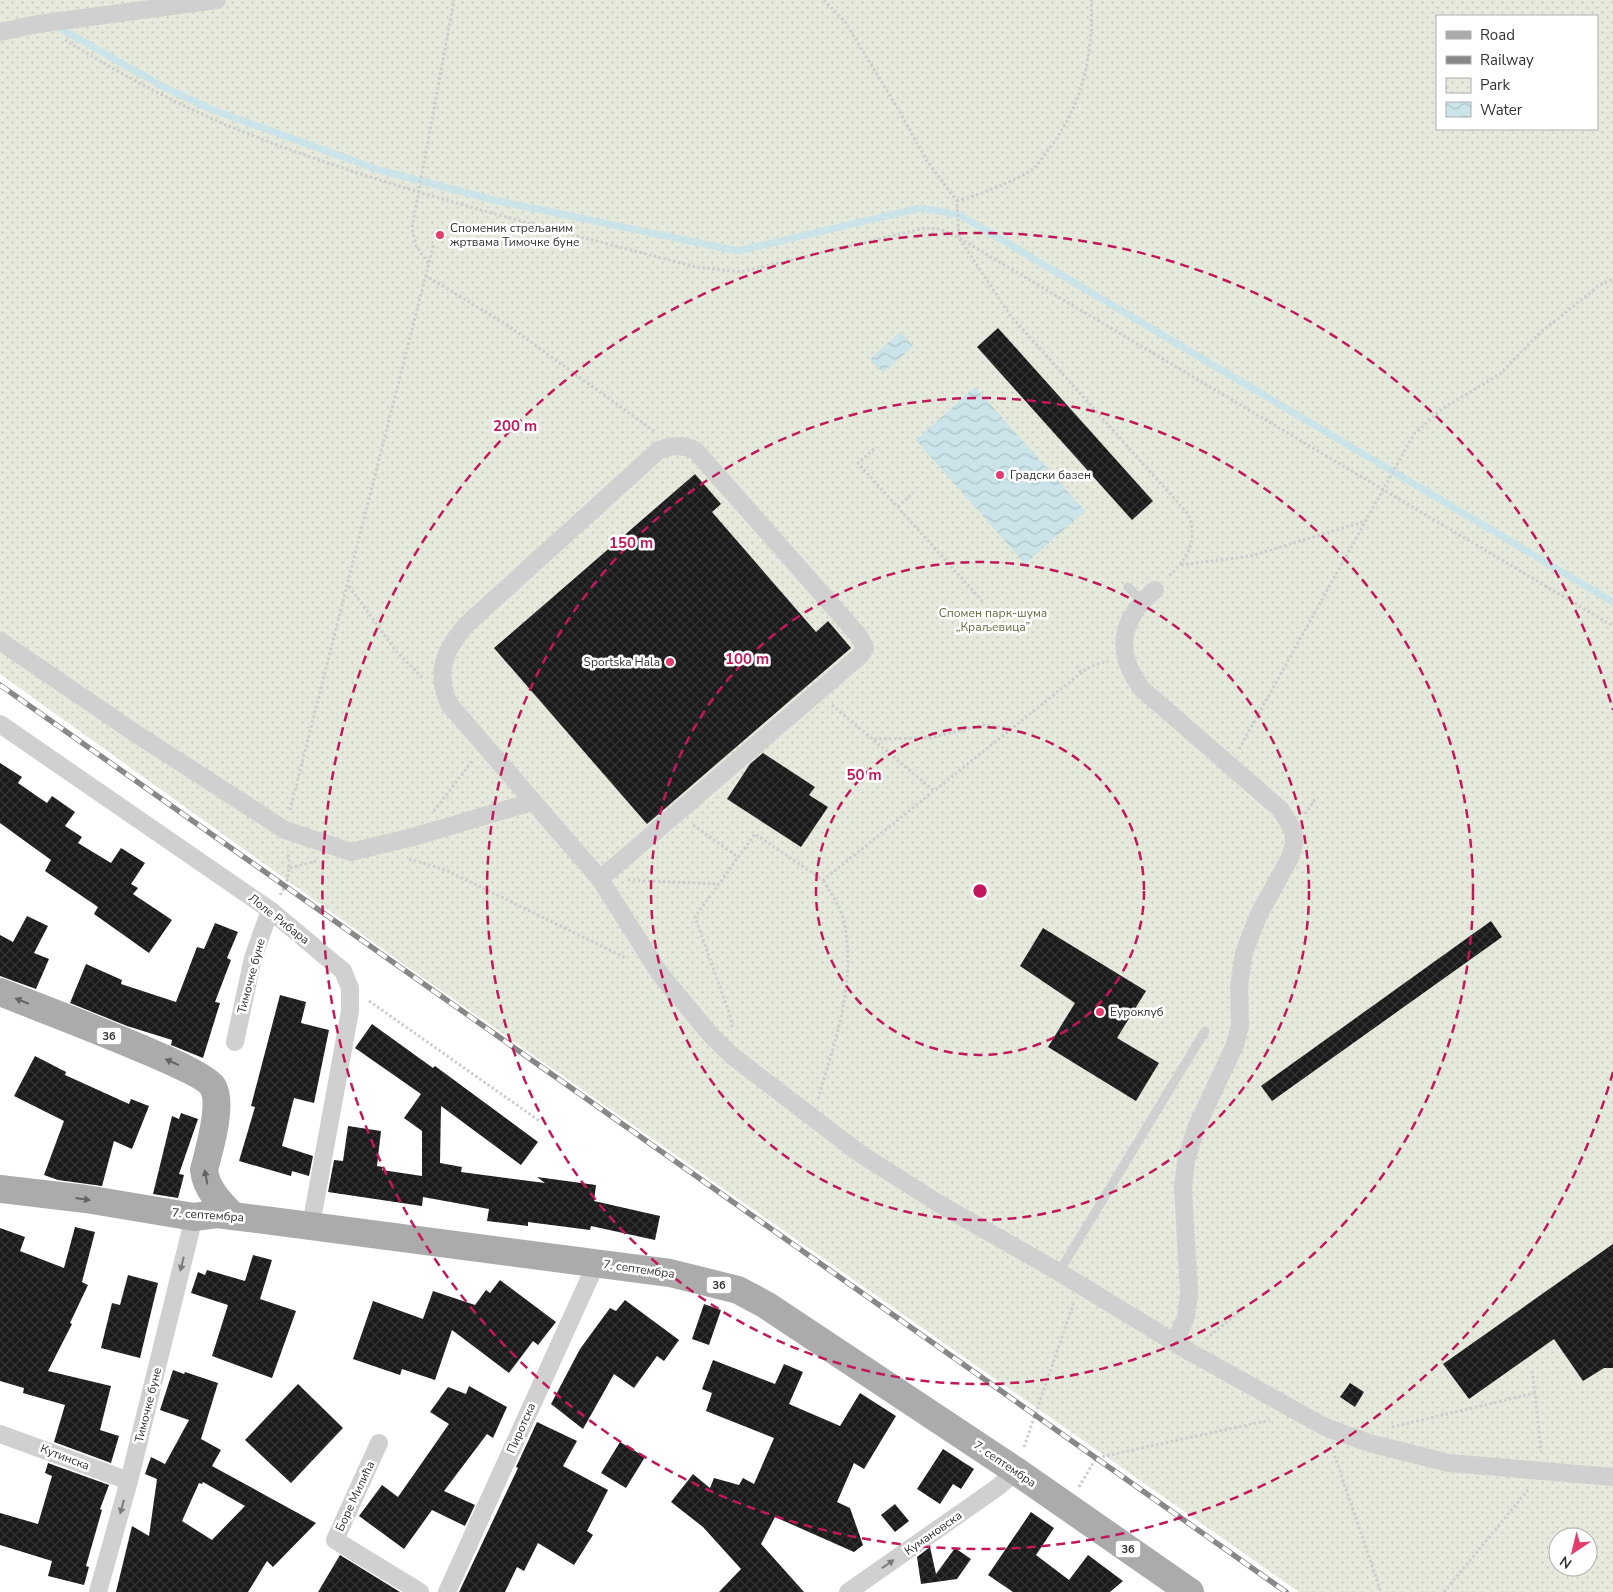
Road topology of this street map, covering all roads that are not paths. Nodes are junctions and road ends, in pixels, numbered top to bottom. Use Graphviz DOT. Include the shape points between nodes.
graph roads {
  1 [pos="217,0"];
  2 [pos="0,32"];
  3 [pos="1128,587"];
  4 [pos="1148,595"];
  5 [pos="0,641"];
  6 [pos="0,724"];
  7 [pos="532,802"];
  8 [pos="600,879"];
  9 [pos="270,910"];
  10 [pos="0,992"];
  11 [pos="1205,1031"];
  12 [pos="235,1042"];
  13 [pos="0,1189"];
  14 [pos="233,1216"];
  15 [pos="194,1217"];
  16 [pos="311,1226"];
  17 [pos="596,1264"];
  18 [pos="1059,1272"];
  19 [pos="1183,1347"];
  20 [pos="0,1434"];
  21 [pos="379,1443"];
  22 [pos="1016,1470"];
  23 [pos="1613,1477"];
  24 [pos="128,1481"];
  25 [pos="98,1592"];
  26 [pos="420,1592"];
  27 [pos="447,1592"];
  28 [pos="848,1592"];
  29 [pos="1190,1592"];
  1 -- 2 [label="street"];
  3 -- 4 [label="lane"];
  4 -- 19 [label="street" via="1130,617 1125,635 1124,656 1130,673 1142,689 1280,809 1293,830 1294,843 1244,953 1239,986 1240,1024 1235,1045 1196,1128 1186,1161 1183,1188 1190,1293"];
  5 -- 7 [label="street" via="285,830 351,852"];
  6 -- 9 [label="street, Лоле Рибара"];
  7 -- 8 [label="street"];
  7 -- 8 [label="street" via="449,704 441,681 452,642 466,625 659,450 672,446 696,451 864,642 865,648 818,693"];
  8 -- 18 [label="street" via="660,974 731,1055 859,1153 941,1206"];
  9 -- 12 [label="street, Тимочке буне" via="253,958"];
  9 -- 16 [label="street, Лоле Рибара" via="343,971 350,988 350,1011"];
  14 -- 10 [label="main road, 36, one-way" via="205,1179 216,1109 214,1087 172,1062"];
  11 -- 18 [label="lane"];
  13 -- 15 [label="main road, 7. септембра / 36, one-way"];
  14 -- 15 [label="main road, 7. септембра / 36"];
  14 -- 16 [label="main road, 7. септембра / 36"];
  15 -- 24 [label="street, Тимочке буне, one-way"];
  16 -- 17 [label="main road, 7. септембра / 36"];
  17 -- 22 [label="main road, 7. септембра / 36" via="670,1272 738,1290 802,1328"];
  17 -- 27 [label="street, Пиротска"];
  18 -- 19 [label="street"];
  19 -- 23 [label="street" via="1325,1427 1369,1444 1430,1459 1543,1473"];
  20 -- 24 [label="street, Кутинска"];
  21 -- 26 [label="street, Боре Милића" via="335,1540"];
  28 -- 22 [label="street, Кумановска, one-way" via="998,1487"];
  22 -- 29 [label="main road, 7. септембра / 36"];
  24 -- 25 [label="street, Тимочке буне, one-way"];
}
